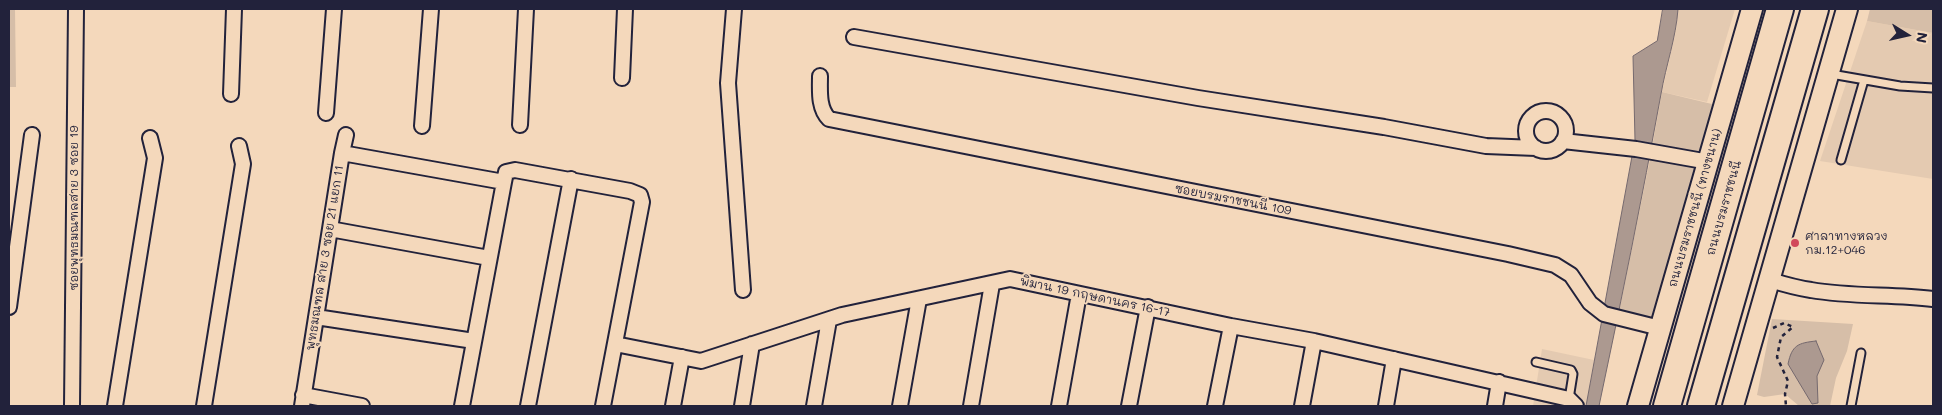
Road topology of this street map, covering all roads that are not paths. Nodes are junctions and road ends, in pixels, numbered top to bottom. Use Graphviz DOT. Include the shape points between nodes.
graph roads {
  1 [pos="76,9"];
  2 [pos="234,9"];
  3 [pos="334,9"];
  4 [pos="431,9"];
  5 [pos="526,9"];
  6 [pos="625,9"];
  7 [pos="734,9"];
  8 [pos="1752,9"];
  9 [pos="1780,9"];
  10 [pos="1814,9"];
  11 [pos="1847,9"];
  12 [pos="854,37"];
  13 [pos="1828,73"];
  14 [pos="820,76"];
  15 [pos="622,78"];
  16 [pos="1864,80"];
  17 [pos="1933,88"];
  18 [pos="232,94"];
  19 [pos="326,113"];
  20 [pos="520,125"];
  21 [pos="422,126"];
  22 [pos="32,135"];
  23 [pos="346,135"];
  24 [pos="150,138"];
  25 [pos="1563,141"];
  26 [pos="239,146"];
  27 [pos="1536,148"];
  28 [pos="342,153"];
  29 [pos="1841,160"];
  30 [pos="1709,162"];
  31 [pos="571,179"];
  32 [pos="504,182"];
  33 [pos="330,229"];
  34 [pos="489,258"];
  35 [pos="1770,280"];
  36 [pos="992,284"];
  37 [pos="743,290"];
  38 [pos="1078,294"];
  39 [pos="919,299"];
  40 [pos="1933,299"];
  41 [pos="9,307"];
  42 [pos="1148,307"];
  43 [pos="316,317"];
  44 [pos="829,320"];
  45 [pos="1231,326"];
  46 [pos="1660,328"];
  47 [pos="474,341"];
  48 [pos="1314,341"];
  49 [pos="615,344"];
  50 [pos="752,344"];
  51 [pos="1861,353"];
  52 [pos="682,357"];
  53 [pos="1394,359"];
  54 [pos="1536,362"];
  55 [pos="1499,382"];
  56 [pos="302,401"];
  57 [pos="1574,404"];
  58 [pos="72,406"];
  59 [pos="115,406"];
  60 [pos="204,406"];
  61 [pos="362,406"];
  62 [pos="462,406"];
  63 [pos="528,406"];
  64 [pos="603,406"];
  65 [pos="673,406"];
  66 [pos="742,406"];
  67 [pos="814,406"];
  68 [pos="900,406"];
  69 [pos="971,406"];
  70 [pos="1059,406"];
  71 [pos="1129,406"];
  72 [pos="1215,406"];
  73 [pos="1302,406"];
  74 [pos="1386,406"];
  75 [pos="1495,406"];
  76 [pos="1638,406"];
  77 [pos="1667,406"];
  78 [pos="1701,406"];
  79 [pos="1733,406"];
  80 [pos="1851,406"];
  1 -- 58 [label="street, ซอยพุทธมณฑลสาย 3 ซอย 19"];
  2 -- 18 [label="street"];
  3 -- 19 [label="street"];
  4 -- 21 [label="street"];
  5 -- 20 [label="street"];
  6 -- 15 [label="street"];
  7 -- 37 [label="street" via="728,83"];
  8 -- 30 [label="main road, ถนนบรมราชชนนี (ทางขนาน)"];
  9 -- 77 [label="highway, ถนนบรมราชชนนี"];
  10 -- 78 [label="highway"];
  11 -- 13 [label="main road"];
  12 -- 27 [label="street" via="1486,146"];
  13 -- 16 [label="lane"];
  13 -- 35 [label="main road"];
  14 -- 46 [label="street, ซอยบรมราชชนนี 109" via="821,106 829,119 1555,265 1571,275 1590,303 1604,314"];
  16 -- 17 [label="lane"];
  16 -- 29 [label="lane"];
  22 -- 41 [label="street"];
  23 -- 28 [label="street"];
  24 -- 59 [label="street" via="155,158"];
  25 -- 27 [label="street" via="1551,150"];
  25 -- 27 [label="street" via="1566,133 1561,118 1546,111 1538,113 1531,118 1526,134"];
  25 -- 30 [label="street"];
  26 -- 60 [label="street" via="243,164"];
  28 -- 32 [label="street, พุทธมณฑล สาย 3 ซอย 21 แยก 11"];
  28 -- 33 [label="street, พุทธมณฑล สาย 3 ซอย 21 แยก 11"];
  30 -- 46 [label="main road, ถนนบรมราชชนนี (ทางขนาน)"];
  31 -- 32 [label="street" via="514,170 506,172"];
  31 -- 49 [label="street" via="630,190 640,195 642,202"];
  31 -- 63 [label="street"];
  32 -- 34 [label="street"];
  33 -- 34 [label="street"];
  33 -- 43 [label="street, พุทธมณฑล สาย 3 ซอย 21 แยก 11"];
  34 -- 47 [label="street"];
  35 -- 40 [label="street" via="1810,290"];
  35 -- 79 [label="main road"];
  36 -- 38 [label="street, พิมาน 19 กฤษดานคร 16-17" via="1010,280"];
  36 -- 39 [label="street, พิมาน 19 กฤษดานคร 16-17"];
  36 -- 69 [label="street"];
  38 -- 42 [label="street, พิมาน 19 กฤษดานคร 16-17"];
  38 -- 70 [label="street"];
  39 -- 44 [label="street, พิมาน 19 กฤษดานคร 16-17"];
  39 -- 68 [label="street"];
  42 -- 45 [label="street, พิมาน 19 กฤษดานคร 16-17"];
  42 -- 71 [label="street"];
  43 -- 47 [label="street"];
  43 -- 56 [label="street, พุทธมณฑล สาย 3 ซอย 21 แยก 11"];
  44 -- 50 [label="street, พิมาน 19 กฤษดานคร 16-17"];
  44 -- 67 [label="street"];
  45 -- 48 [label="street, พิมาน 19 กฤษดานคร 16-17"];
  45 -- 72 [label="street"];
  46 -- 76 [label="main road, ถนนบรมราชชนนี (ทางขนาน)"];
  47 -- 62 [label="street"];
  48 -- 53 [label="street, พิมาน 19 กฤษดานคร 16-17"];
  48 -- 73 [label="street"];
  49 -- 52 [label="street, พิมาน 19 กฤษดานคร 16-17"];
  49 -- 64 [label="street"];
  50 -- 52 [label="street, พิมาน 19 กฤษดานคร 16-17" via="701,361"];
  50 -- 66 [label="street"];
  51 -- 80 [label="lane"];
  52 -- 65 [label="street"];
  53 -- 55 [label="street, พิมาน 19 กฤษดานคร 16-17"];
  53 -- 74 [label="street"];
  54 -- 57 [label="lane" via="1571,370"];
  55 -- 57 [label="street, พิมาน 19 กฤษดานคร 16-17"];
  55 -- 75 [label="street"];
  56 -- 61 [label="street"];
}
